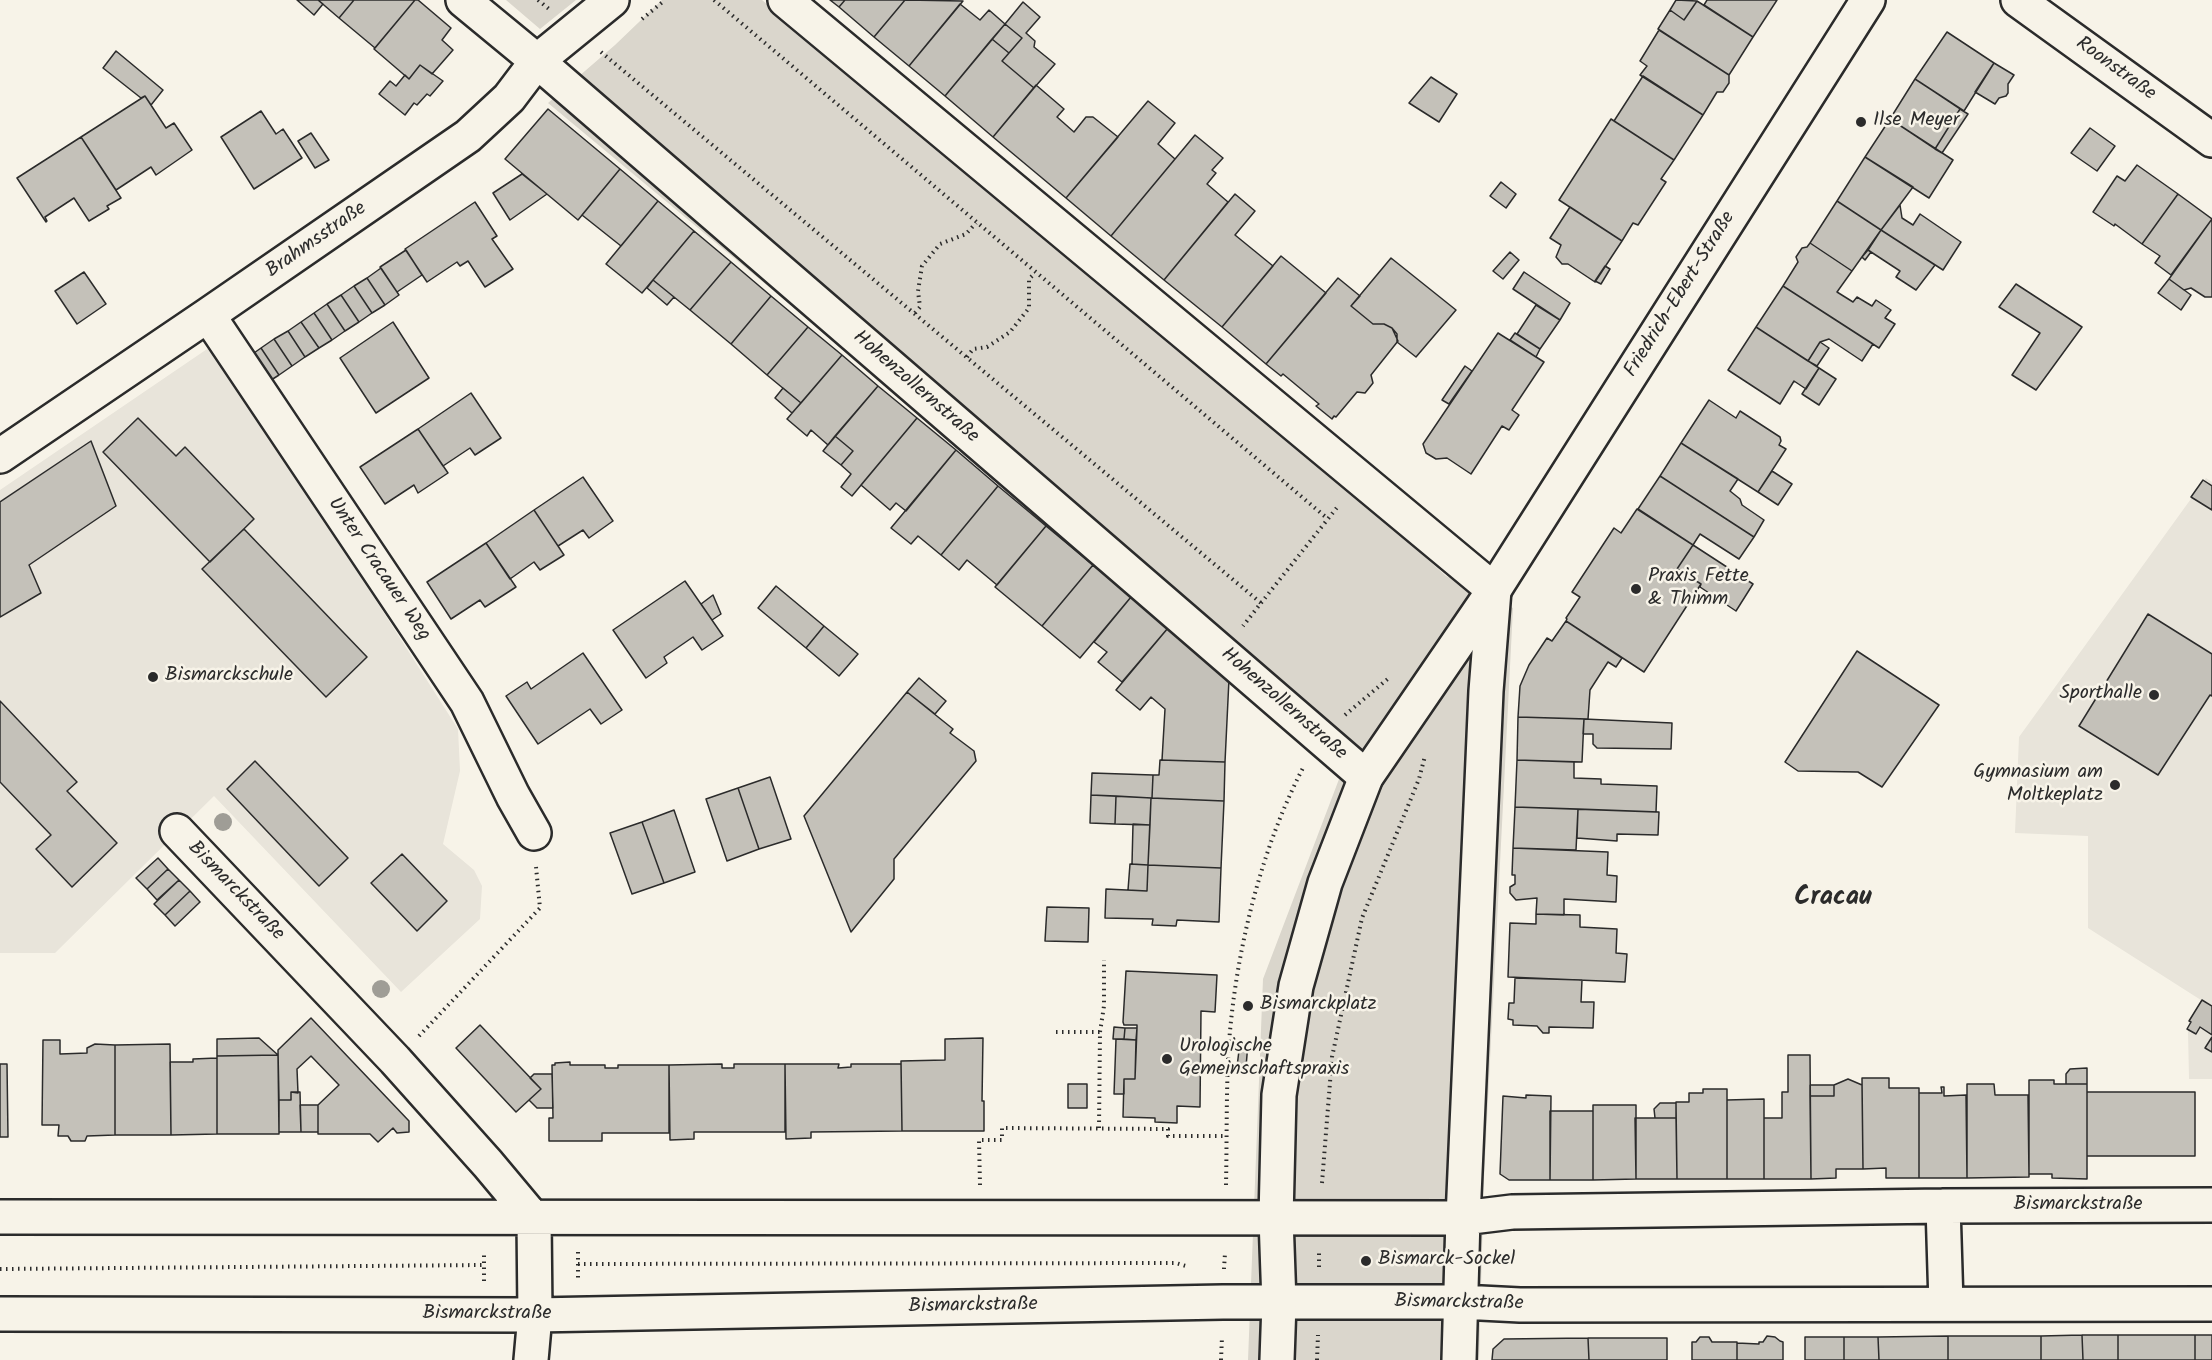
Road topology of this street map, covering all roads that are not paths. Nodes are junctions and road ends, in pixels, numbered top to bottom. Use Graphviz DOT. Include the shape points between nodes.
graph roads {
  1 [pos="463,0"];
  2 [pos="612,0"];
  3 [pos="785,0"];
  4 [pos="1868,0"];
  5 [pos="2018,0"];
  6 [pos="537,61"];
  7 [pos="2212,140"];
  8 [pos="208,315"];
  9 [pos="0,456"];
  10 [pos="1494,590"];
  11 [pos="1366,777"];
  12 [pos="177,831"];
  13 [pos="534,833"];
  14 [pos="2212,1205"];
  15 [pos="1943,1206"];
  16 [pos="0,1217"];
  17 [pos="1276,1218"];
  18 [pos="1463,1218"];
  19 [pos="534,1219"];
  20 [pos="1461,1302"];
  21 [pos="1279,1303"];
  22 [pos="1946,1304"];
  23 [pos="2212,1304"];
  24 [pos="0,1314"];
  25 [pos="535,1315"];
  26 [pos="531,1360"];
  27 [pos="1277,1360"];
  28 [pos="1459,1360"];
  1 -- 6 [label="street, Hohenzollernstraße"];
  2 -- 6 [label="street, Brahmsstraße"];
  3 -- 10 [label="street"];
  4 -- 10 [label="street, Friedrich-Ebert-Straße"];
  5 -- 7 [label="street, Roonstraße"];
  6 -- 8 [label="street, Brahmsstraße" via="509,98 468,136"];
  6 -- 11 [label="street, Hohenzollernstraße"];
  8 -- 9 [label="street, Brahmsstraße"];
  8 -- 13 [label="street, Unter Cracauer Weg" via="467,702"];
  10 -- 11 [label="street"];
  10 -- 18 [label="street" via="1486,691"];
  11 -- 17 [label="street" via="1325,883 1296,986 1279,1095"];
  12 -- 19 [label="street, Bismarckstraße" via="395,1060"];
  14 -- 15 [label="street, Bismarckstraße"];
  15 -- 18 [label="street, Bismarckstraße" via="1512,1212"];
  15 -- 22 [label="street"];
  16 -- 19 [label="street, Bismarckstraße"];
  17 -- 18 [label="street, Bismarckstraße"];
  17 -- 19 [label="street, Bismarckstraße"];
  17 -- 21 [label="street"];
  18 -- 20 [label="street"];
  19 -- 25 [label="street"];
  20 -- 21 [label="street, Bismarckstraße"];
  20 -- 22 [label="street, Bismarckstraße"];
  20 -- 28 [label="street"];
  21 -- 25 [label="street, Bismarckstraße"];
  21 -- 27 [label="street"];
  22 -- 23 [label="street, Bismarckstraße"];
  24 -- 25 [label="street, Bismarckstraße"];
  25 -- 26 [label="street"];
}
